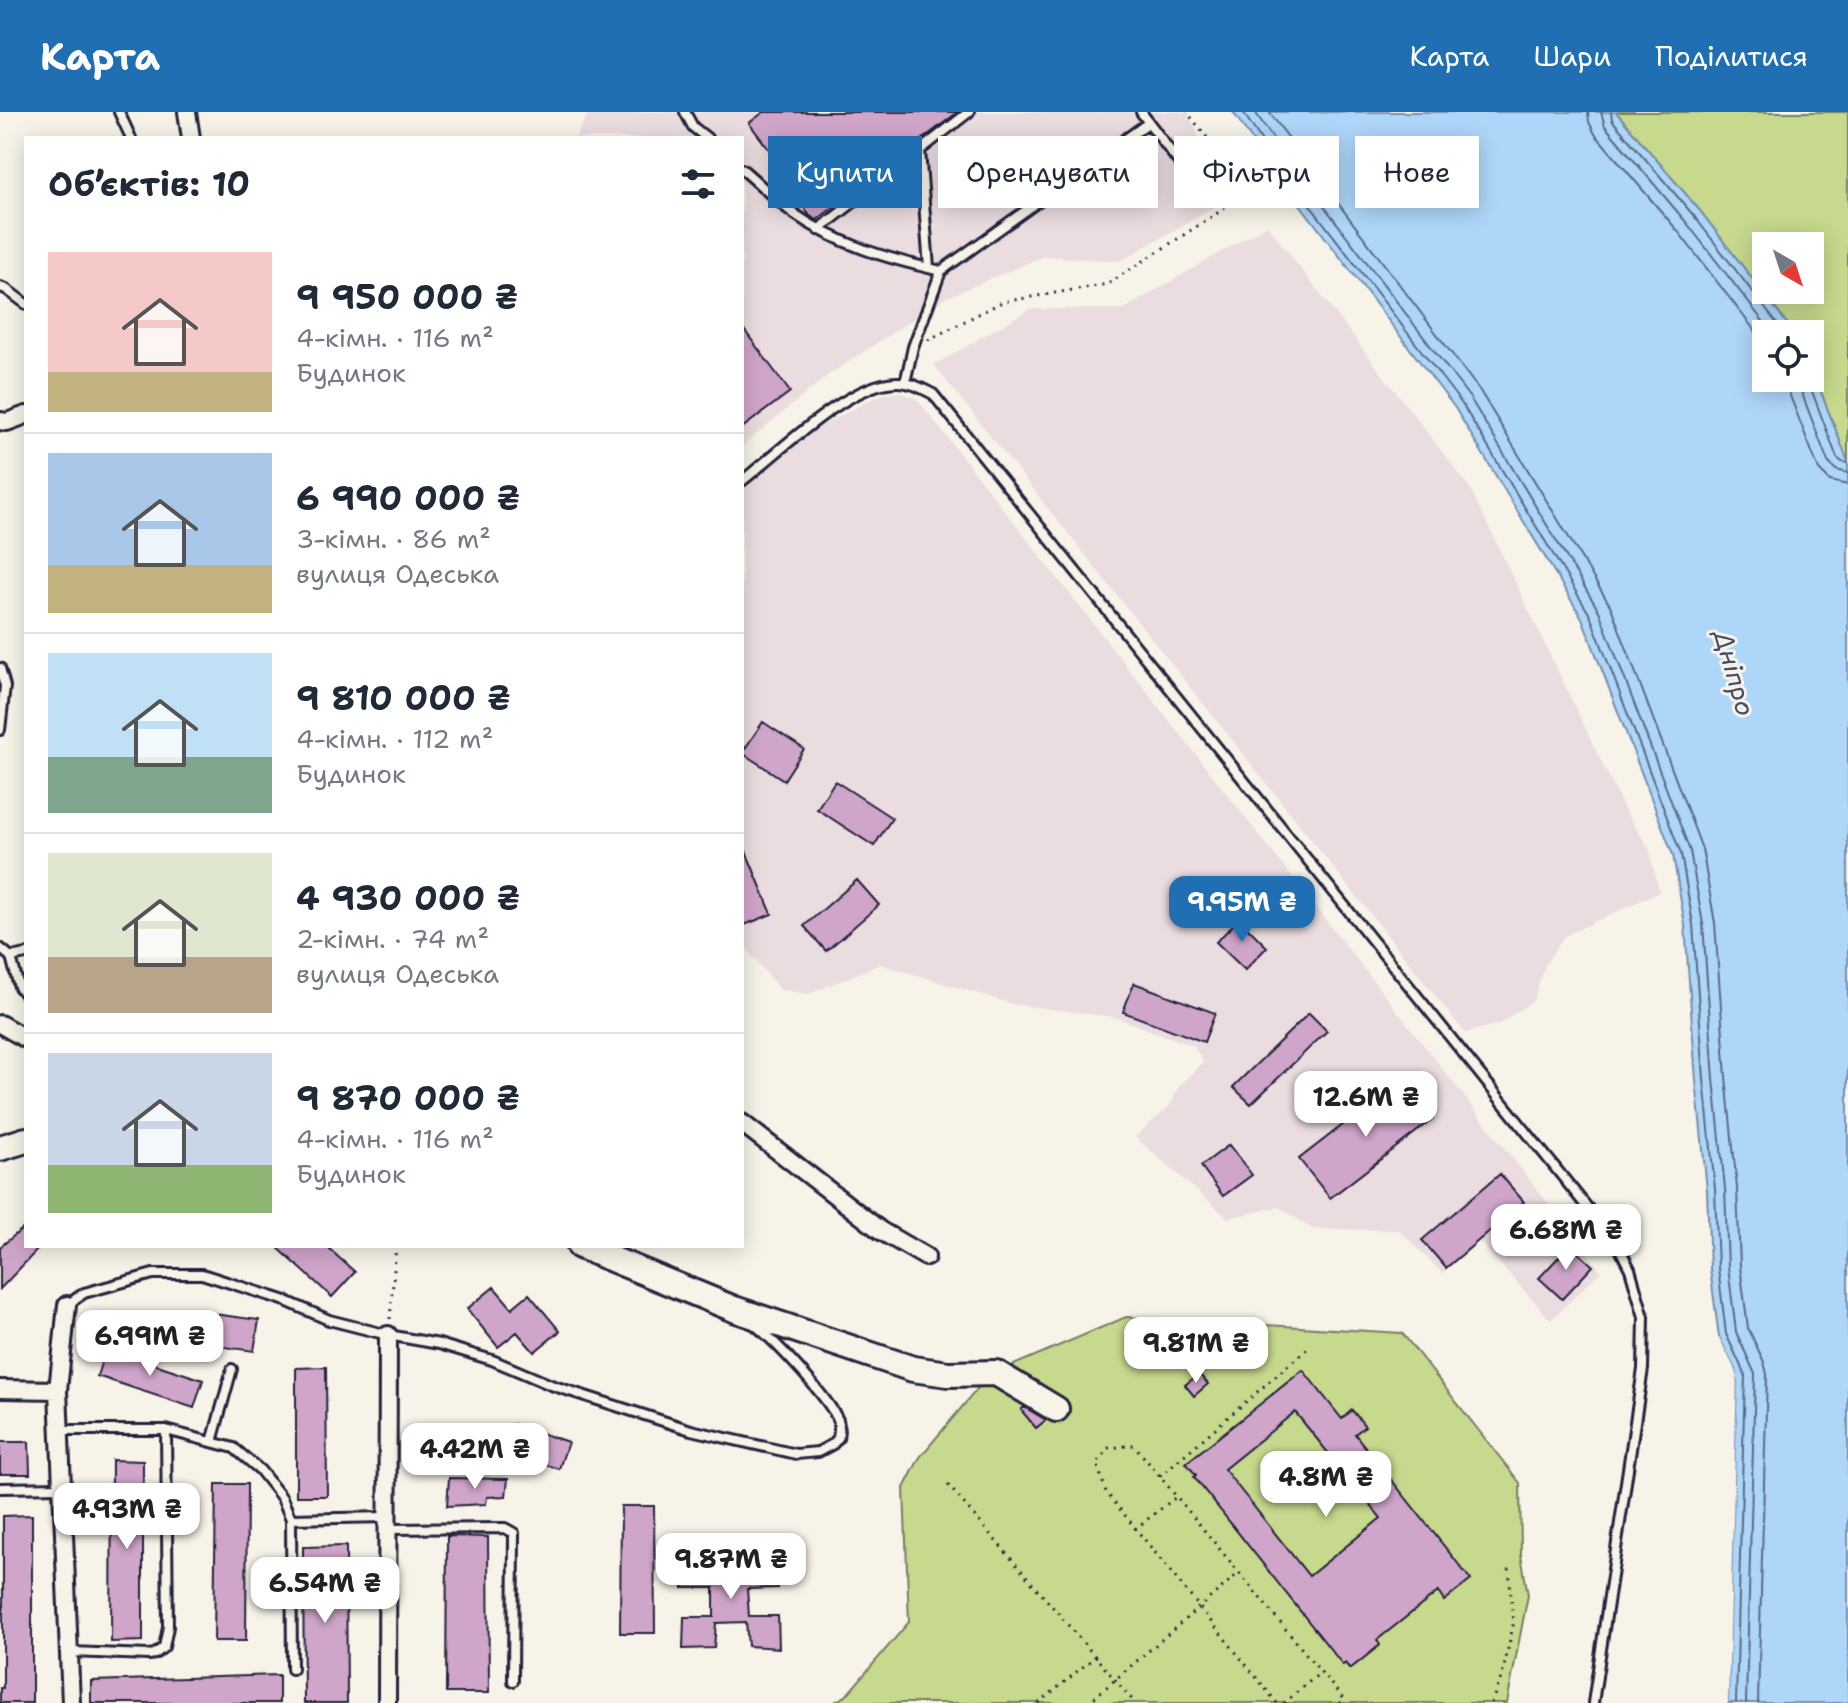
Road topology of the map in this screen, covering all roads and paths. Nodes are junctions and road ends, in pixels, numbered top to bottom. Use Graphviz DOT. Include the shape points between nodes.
graph roads {
  1 [pos="119,112"];
  2 [pos="187,112"];
  3 [pos="685,112"];
  4 [pos="969,112"];
  5 [pos="1141,112"];
  6 [pos="1187,112"];
  7 [pos="1148,123"];
  8 [pos="130,136"];
  9 [pos="191,136"];
  10 [pos="704,136"];
  11 [pos="922,148"];
  12 [pos="1174,157"];
  13 [pos="744,171"];
  14 [pos="922,176"];
  15 [pos="846,208"];
  16 [pos="818,230"];
  17 [pos="929,268"];
  18 [pos="941,271"];
  19 [pos="0,287"];
  20 [pos="24,302"];
  21 [pos="913,347"];
  22 [pos="905,383"];
  23 [pos="24,416"];
  24 [pos="0,421"];
  25 [pos="744,479"];
  26 [pos="0,668"];
  27 [pos="0,730"];
  28 [pos="0,948"];
  29 [pos="24,954"];
  30 [pos="11,957"];
  31 [pos="24,993"];
  32 [pos="0,1024"];
  33 [pos="24,1038"];
  34 [pos="744,1125"];
  35 [pos="24,1141"];
  36 [pos="0,1148"];
  37 [pos="396,1248"];
  38 [pos="585,1248"];
  39 [pos="926,1257"];
  40 [pos="67,1305"];
  41 [pos="734,1309"];
  42 [pos="388,1335"];
  43 [pos="1308,1348"];
  44 [pos="232,1369"];
  45 [pos="0,1389"];
  46 [pos="58,1390"];
  47 [pos="1056,1409"];
  48 [pos="60,1430"];
  49 [pos="166,1430"];
  50 [pos="212,1442"];
  51 [pos="1160,1476"];
  52 [pos="948,1485"];
  53 [pos="64,1487"];
  54 [pos="0,1488"];
  55 [pos="1176,1497"];
  56 [pos="291,1519"];
  57 [pos="388,1523"];
  58 [pos="1135,1529"];
  59 [pos="1509,1565"];
  60 [pos="1239,1573"];
  61 [pos="1198,1607"];
  62 [pos="71,1652"];
  63 [pos="1096,1656"];
  64 [pos="292,1669"];
  65 [pos="1321,1672"];
  66 [pos="1115,1679"];
  67 [pos="513,1681"];
  68 [pos="71,1703"];
  69 [pos="387,1703"];
  70 [pos="1039,1703"];
  71 [pos="1088,1703"];
  72 [pos="1135,1703"];
  73 [pos="1277,1703"];
  74 [pos="1284,1703"];
  75 [pos="1340,1703"];
  76 [pos="1491,1703"];
  77 [pos="1593,1703"];
  1 -- 8 [label="lane"];
  2 -- 9 [label="street"];
  3 -- 10 [label="lane"];
  4 -- 11 [label="lane"];
  5 -- 7 [label="lane"];
  6 -- 21 [label="path" via="1246,187 1239,199 1108,284 1002,302"];
  7 -- 12 [label="lane"];
  7 -- 18 [label="lane"];
  13 -- 16 [label="lane"];
  14 -- 17 [label="lane"];
  15 -- 16 [label="lane"];
  16 -- 17 [label="lane" via="865,251"];
  17 -- 18 [label="lane"];
  18 -- 21 [label="lane"];
  19 -- 20 [label="lane"];
  21 -- 22 [label="lane"];
  22 -- 25 [label="lane" via="869,388 845,399"];
  22 -- 77 [label="lane" via="933,394 1619,1247 1644,1317 1643,1369"];
  23 -- 24 [label="street"];
  26 -- 27 [label="lane" via="5,686"];
  28 -- 30 [label="lane"];
  29 -- 30 [label="lane"];
  30 -- 31 [label="lane"];
  32 -- 33 [label="street"];
  34 -- 39 [label="street" via="881,1231"];
  35 -- 36 [label="street"];
  37 -- 42 [label="path"];
  38 -- 41 [label="street"];
  40 -- 42 [label="lane" via="84,1293 153,1274 202,1274 329,1320"];
  40 -- 46 [label="street"];
  41 -- 42 [label="lane" via="771,1338 825,1401 840,1430 833,1444 808,1454 691,1430 551,1385 492,1360"];
  41 -- 47 [label="street" via="913,1369 996,1373"];
  42 -- 57 [label="street"];
  43 -- 51 [label="path"];
  44 -- 50 [label="lane"];
  45 -- 46 [label="street"];
  46 -- 48 [label="street"];
  48 -- 49 [label="lane"];
  48 -- 53 [label="street"];
  49 -- 50 [label="lane"];
  49 -- 62 [label="lane" via="164,1647 149,1655"];
  50 -- 56 [label="lane" via="234,1448 260,1470"];
  51 -- 55 [label="path"];
  51 -- 58 [label="path" via="1134,1445 1109,1448 1097,1463 1106,1492"];
  52 -- 63 [label="path"];
  53 -- 54 [label="lane"];
  53 -- 62 [label="street"];
  55 -- 58 [label="path"];
  55 -- 60 [label="path"];
  56 -- 57 [label="lane"];
  56 -- 64 [label="lane"];
  57 -- 67 [label="lane" via="505,1528 514,1533"];
  57 -- 69 [label="street"];
  58 -- 61 [label="path"];
  59 -- 76 [label="path" via="1513,1626"];
  60 -- 61 [label="path"];
  60 -- 65 [label="path"];
  61 -- 66 [label="path"];
  61 -- 73 [label="path"];
  62 -- 68 [label="street"];
  63 -- 66 [label="path"];
  63 -- 70 [label="path"];
  65 -- 74 [label="path"];
  65 -- 75 [label="path" via="1344,1700"];
  66 -- 71 [label="path"];
  66 -- 72 [label="path"];
}
